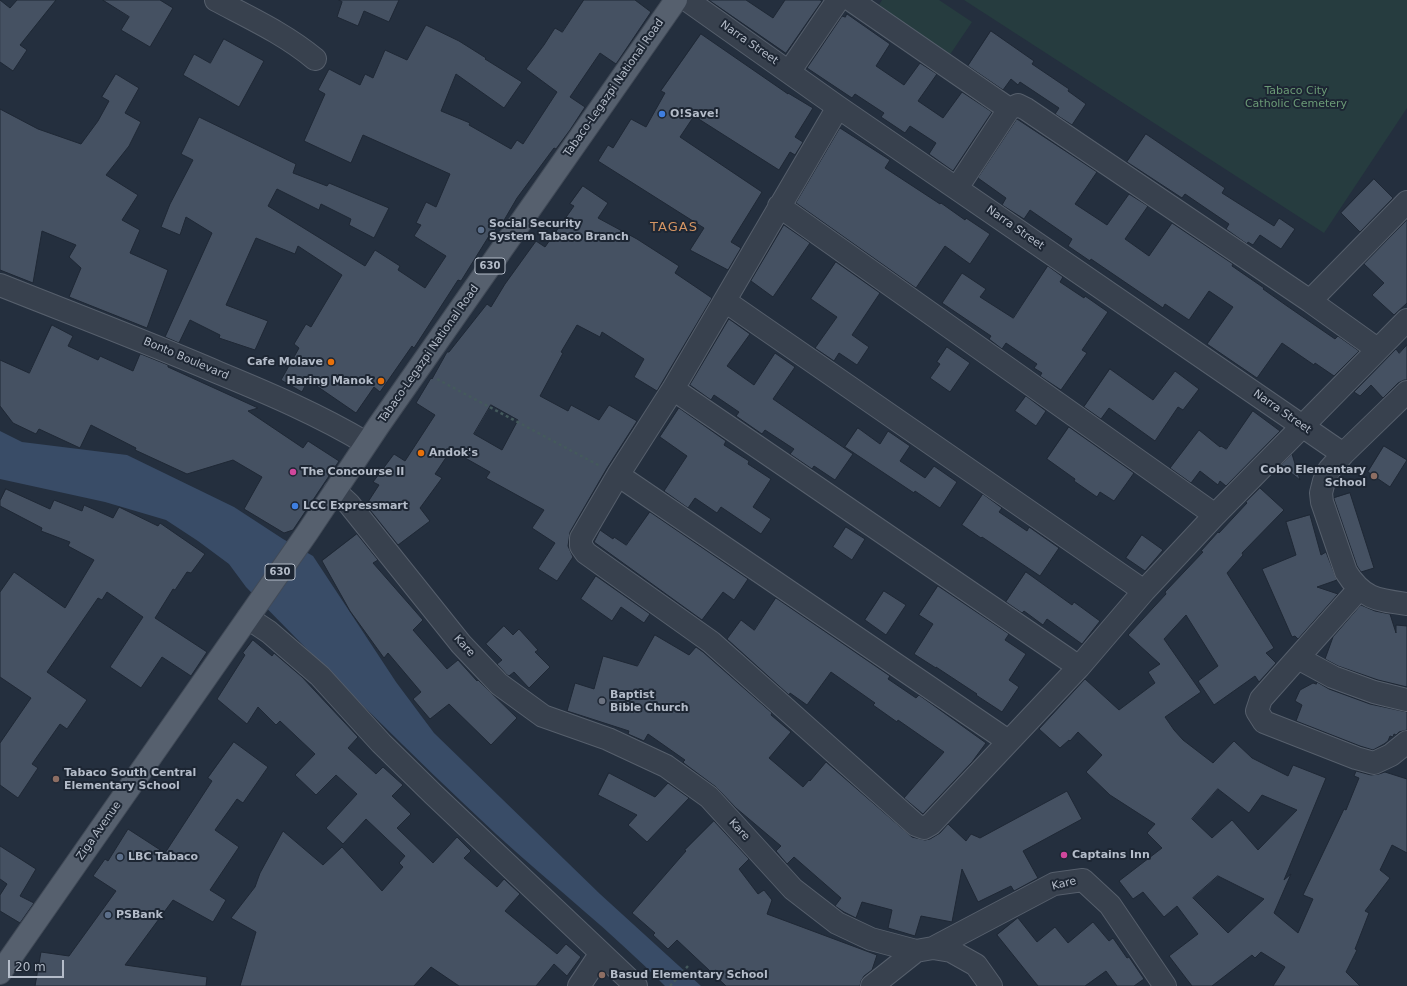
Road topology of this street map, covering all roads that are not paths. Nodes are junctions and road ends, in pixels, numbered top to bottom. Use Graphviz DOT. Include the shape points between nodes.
graph roads {
  1 [pos="216,0"];
  2 [pos="838,0"];
  3 [pos="852,0"];
  4 [pos="674,2"];
  5 [pos="316,58"];
  6 [pos="789,72"];
  7 [pos="838,107"];
  8 [pos="1009,109"];
  9 [pos="957,188"];
  10 [pos="1407,202"];
  11 [pos="779,206"];
  12 [pos="0,285"];
  13 [pos="1310,300"];
  14 [pos="725,301"];
  15 [pos="1407,320"];
  16 [pos="1377,349"];
  17 [pos="673,389"];
  18 [pos="1407,392"];
  19 [pos="1302,426"];
  20 [pos="366,443"];
  21 [pos="1344,454"];
  22 [pos="618,475"];
  23 [pos="335,491"];
  24 [pos="1215,515"];
  25 [pos="1359,589"];
  26 [pos="1144,591"];
  27 [pos="1407,604"];
  28 [pos="250,614"];
  29 [pos="1298,658"];
  30 [pos="1078,666"];
  31 [pos="1407,700"];
  32 [pos="1008,741"];
  33 [pos="1407,742"];
  34 [pos="924,950"];
  35 [pos="601,953"];
  36 [pos="0,973"];
  37 [pos="579,986"];
  38 [pos="636,986"];
  39 [pos="872,986"];
  40 [pos="991,986"];
  41 [pos="1165,986"];
  1 -- 5 [label="street" via="286,37"];
  2 -- 6 [label="street"];
  3 -- 8 [label="street"];
  4 -- 6 [label="street, Narra Street"];
  4 -- 20 [label="main road, Tabaco-Legazpi National Road / 630"];
  6 -- 7 [label="street, Narra Street"];
  7 -- 9 [label="street, Narra Street"];
  7 -- 11 [label="street"];
  8 -- 9 [label="street"];
  8 -- 13 [label="street" via="1018,105 1026,109"];
  9 -- 19 [label="street, Narra Street"];
  10 -- 13 [label="street"];
  11 -- 14 [label="street"];
  11 -- 24 [label="street"];
  12 -- 20 [label="street, Bonto Boulevard" via="164,349 278,398"];
  13 -- 16 [label="street"];
  14 -- 17 [label="street"];
  14 -- 26 [label="street"];
  15 -- 16 [label="street"];
  16 -- 19 [label="street"];
  17 -- 22 [label="street"];
  17 -- 30 [label="street"];
  18 -- 21 [label="street"];
  19 -- 21 [label="street, Narra Street"];
  19 -- 24 [label="street"];
  20 -- 23 [label="main road, Tabaco-Legazpi National Road / 630"];
  21 -- 25 [label="street" via="1329,470 1321,493 1322,502 1346,572"];
  22 -- 32 [label="street"];
  22 -- 32 [label="street" via="581,538 581,546 586,553 711,642 916,825 924,828 931,824"];
  23 -- 28 [label="main road, Tabaco-Legazpi National Road / 630"];
  23 -- 34 [label="street, Kare" via="349,504 461,644 499,684 543,716 608,739 666,766 709,797 793,889 837,922 871,938"];
  24 -- 26 [label="street"];
  25 -- 27 [label="street" via="1375,598"];
  25 -- 29 [label="street"];
  26 -- 30 [label="street"];
  28 -- 35 [label="street" via="320,676 417,779"];
  28 -- 36 [label="main road, Ziga Avenue / 630"];
  29 -- 31 [label="street" via="1333,677 1374,692"];
  29 -- 33 [label="street" via="1261,698 1257,711 1264,722 1374,763 1391,755"];
  30 -- 32 [label="street"];
  34 -- 39 [label="street"];
  34 -- 40 [label="street" via="952,951 976,965"];
  34 -- 41 [label="street, Kare" via="1054,884 1083,880 1110,905"];
  35 -- 37 [label="street"];
  35 -- 38 [label="street"];
}
